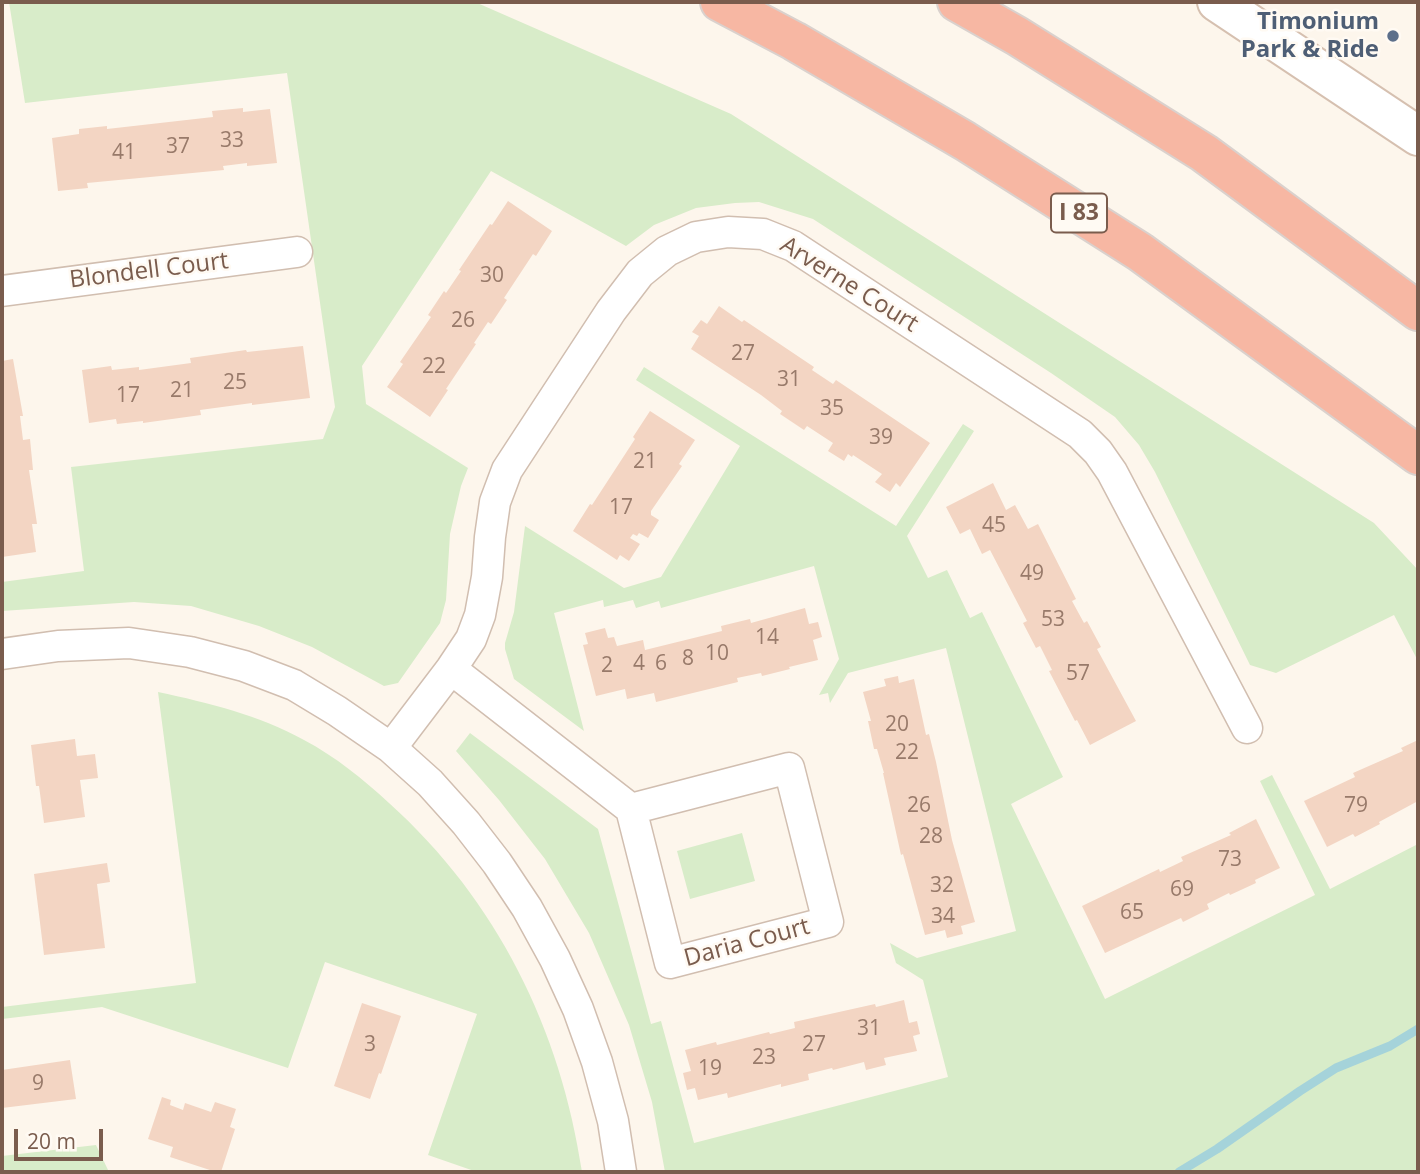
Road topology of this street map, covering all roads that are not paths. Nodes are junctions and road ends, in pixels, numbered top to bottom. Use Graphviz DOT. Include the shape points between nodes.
graph roads {
  1 [pos="720,2"];
  2 [pos="957,2"];
  3 [pos="1217,2"];
  4 [pos="1418,136"];
  5 [pos="297,252"];
  6 [pos="2,291"];
  7 [pos="1418,311"];
  8 [pos="1418,455"];
  9 [pos="2,654"];
  10 [pos="451,670"];
  11 [pos="1247,727"];
  12 [pos="391,748"];
  13 [pos="631,809"];
  14 [pos="621,1172"];
  1 -- 8 [label="highway, I 83" via="965,141 1128,245"];
  2 -- 7 [label="highway" via="1204,153"];
  3 -- 4 [label="main road"];
  5 -- 6 [label="street, Blondell Court"];
  9 -- 12 [label="street" via="129,643 201,654 293,685"];
  10 -- 11 [label="street, Arverne Court" via="480,615 495,502 507,470 611,311 640,273 667,251 696,237 728,232 763,234 793,246 1080,434 1098,452"];
  10 -- 12 [label="street, Arverne Court"];
  10 -- 13 [label="street"];
  12 -- 14 [label="street" via="466,823 527,908 555,959 597,1062"];
  13 -- 13 [label="street, Daria Court" via="789,768 828,922 670,963"];
}
